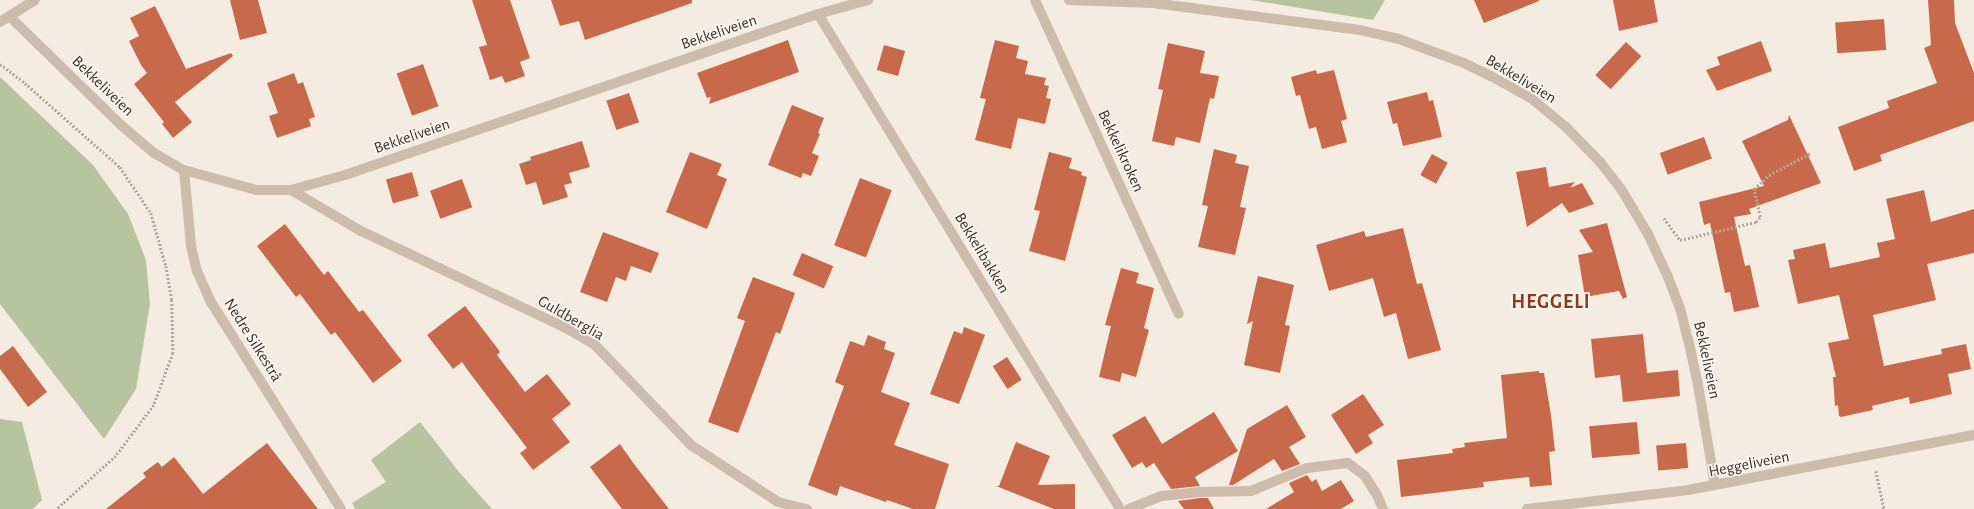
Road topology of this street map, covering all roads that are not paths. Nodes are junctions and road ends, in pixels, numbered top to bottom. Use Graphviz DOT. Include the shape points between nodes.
graph roads {
  1 [pos="35,0"];
  2 [pos="868,0"];
  3 [pos="1035,0"];
  4 [pos="1068,0"];
  5 [pos="1153,1"];
  6 [pos="818,14"];
  7 [pos="9,16"];
  8 [pos="0,22"];
  9 [pos="184,170"];
  10 [pos="291,190"];
  11 [pos="1179,314"];
  12 [pos="1974,436"];
  13 [pos="1715,485"];
  14 [pos="341,509"];
  15 [pos="807,509"];
  16 [pos="1120,509"];
  17 [pos="1130,509"];
  18 [pos="1383,509"];
  19 [pos="1527,509"];
  1 -- 7 [label="street"];
  2 -- 6 [label="street, Bekkeliveien"];
  3 -- 11 [label="street, Bekkelikroken"];
  4 -- 5 [label="street, Bekkeliveien"];
  5 -- 13 [label="street, Bekkeliveien" via="1360,30 1396,38 1491,76 1532,99 1552,115 1600,162 1621,189 1648,234 1668,277 1688,339"];
  6 -- 10 [label="street, Bekkeliveien" via="345,175"];
  6 -- 16 [label="street, Bekkelibakken"];
  7 -- 8 [label="street"];
  7 -- 9 [label="street, Bekkeliveien" via="121,125 154,153"];
  9 -- 10 [label="street, Bekkeliveien" via="256,190"];
  9 -- 14 [label="street, Nedre Silkestrå" via="191,246 197,272 211,302"];
  10 -- 15 [label="street, Guldberglia" via="361,231 564,327 595,345 691,445 778,502"];
  12 -- 13 [label="street, Heggeliveien"];
  13 -- 19 [label="street, Heggeliveien"];
  17 -- 18 [label="street" via="1162,496 1251,491 1307,468 1348,463 1365,476"];
}
